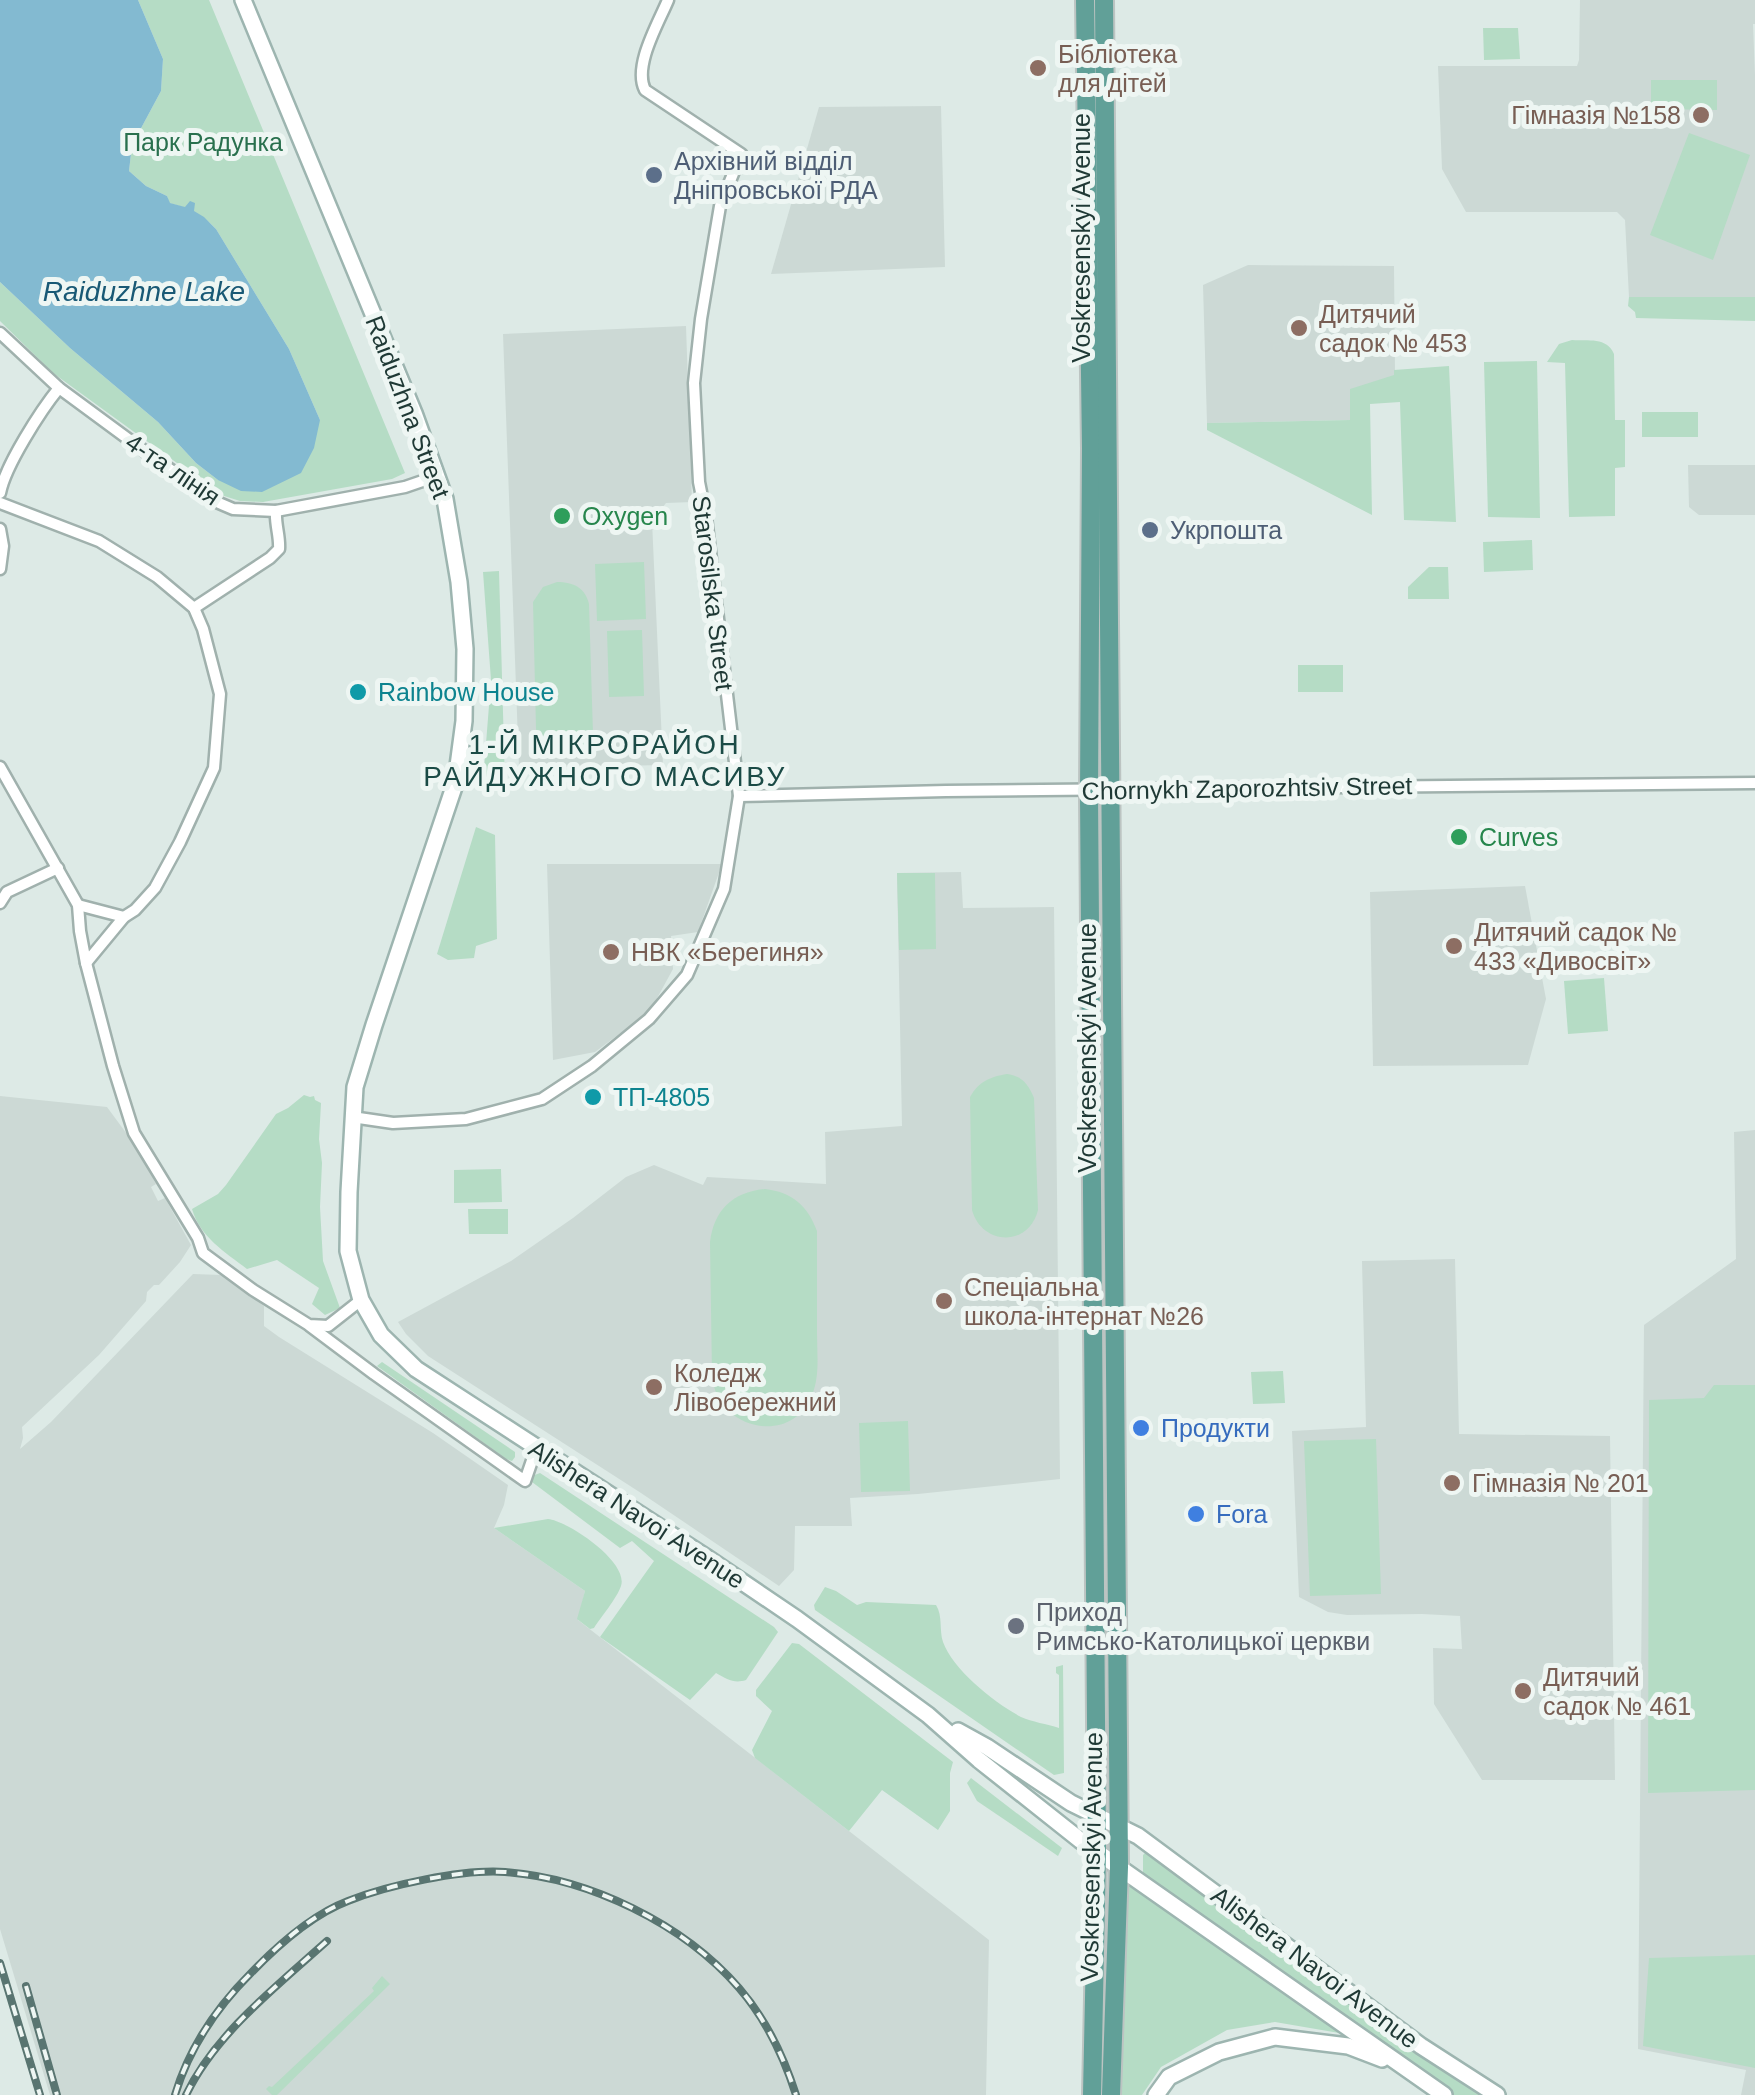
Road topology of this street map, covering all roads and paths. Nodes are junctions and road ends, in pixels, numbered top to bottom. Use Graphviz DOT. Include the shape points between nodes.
graph roads {
  1 [pos="243,0"];
  2 [pos="668,0"];
  3 [pos="1085,0"];
  4 [pos="1104,0"];
  5 [pos="0,333"];
  6 [pos="59,388"];
  7 [pos="437,476"];
  8 [pos="0,492"];
  9 [pos="0,503"];
  10 [pos="276,511"];
  11 [pos="0,529"];
  12 [pos="0,570"];
  13 [pos="194,608"];
  14 [pos="0,767"];
  15 [pos="1755,783"];
  16 [pos="1110,789"];
  17 [pos="1089,790"];
  18 [pos="738,796"];
  19 [pos="58,868"];
  20 [pos="1,900"];
  21 [pos="78,905"];
  22 [pos="124,917"];
  23 [pos="86,963"];
  24 [pos="352,1117"];
  25 [pos="361,1300"];
  26 [pos="309,1325"];
  27 [pos="536,1449"];
  28 [pos="928,1715"];
  29 [pos="1096,1814"];
  30 [pos="1118,1824"];
  31 [pos="1097,1852"];
  32 [pos="1119,1867"];
  33 [pos="1405,2068"];
  34 [pos="1092,2095"];
  35 [pos="1110,2095"];
  36 [pos="1156,2095"];
  37 [pos="1444,2095"];
  38 [pos="1497,2095"];
  1 -- 7 [label="street, Raiduzhna Street"];
  2 -- 18 [label="street, Starosilska Street" via="641,82 741,154 720,206 694,383 699,482"];
  3 -- 17 [label="main road, Voskresenskyi Avenue"];
  4 -- 16 [label="main road, Voskresenskyi Avenue"];
  5 -- 6 [label="street, 4-та лінія"];
  6 -- 8 [label="street"];
  6 -- 10 [label="street, 4-та лінія" via="219,504"];
  7 -- 10 [label="street, 4-та лінія"];
  7 -- 24 [label="street, Raiduzhna Street" via="460,582 464,721 456,781 364,1057"];
  9 -- 13 [label="street" via="98,541"];
  10 -- 13 [label="street" via="279,549"];
  11 -- 12 [label="street"];
  13 -- 22 [label="street" via="220,694 214,768 155,888"];
  14 -- 19 [label="street"];
  15 -- 16 [label="street, Chornykh Zaporozhtsiv Street"];
  16 -- 17 [label="street, Chornykh Zaporozhtsiv Street"];
  16 -- 30 [label="main road, Voskresenskyi Avenue"];
  17 -- 18 [label="street, Chornykh Zaporozhtsiv Street"];
  17 -- 29 [label="main road, Voskresenskyi Avenue"];
  18 -- 24 [label="street, Starosilska Street" via="724,890 687,975 649,1019 542,1099 466,1119"];
  19 -- 20 [label="street"];
  19 -- 21 [label="street"];
  21 -- 22 [label="street"];
  21 -- 23 [label="street"];
  22 -- 23 [label="street"];
  23 -- 26 [label="street" via="134,1133 203,1253"];
  24 -- 25 [label="street, Raiduzhna Street" via="348,1250"];
  25 -- 26 [label="street" via="328,1326"];
  25 -- 27 [label="street, Alishera Navoi Avenue" via="381,1335 416,1370"];
  26 -- 27 [label="street" via="525,1481"];
  27 -- 28 [label="street, Alishera Navoi Avenue" via="797,1619"];
  28 -- 29 [label="street, Alishera Navoi Avenue"];
  28 -- 31 [label="street, Alishera Navoi Avenue"];
  29 -- 30 [label="street, Alishera Navoi Avenue"];
  29 -- 31 [label="main road, Voskresenskyi Avenue"];
  30 -- 32 [label="main road, Voskresenskyi Avenue"];
  30 -- 38 [label="street, Alishera Navoi Avenue"];
  31 -- 32 [label="street, Alishera Navoi Avenue"];
  31 -- 34 [label="main road, Voskresenskyi Avenue"];
  32 -- 33 [label="street, Alishera Navoi Avenue"];
  32 -- 35 [label="main road, Voskresenskyi Avenue"];
  33 -- 36 [label="street" via="1348,2046 1275,2037 1219,2052 1169,2077"];
  33 -- 37 [label="street, Alishera Navoi Avenue"];
}
